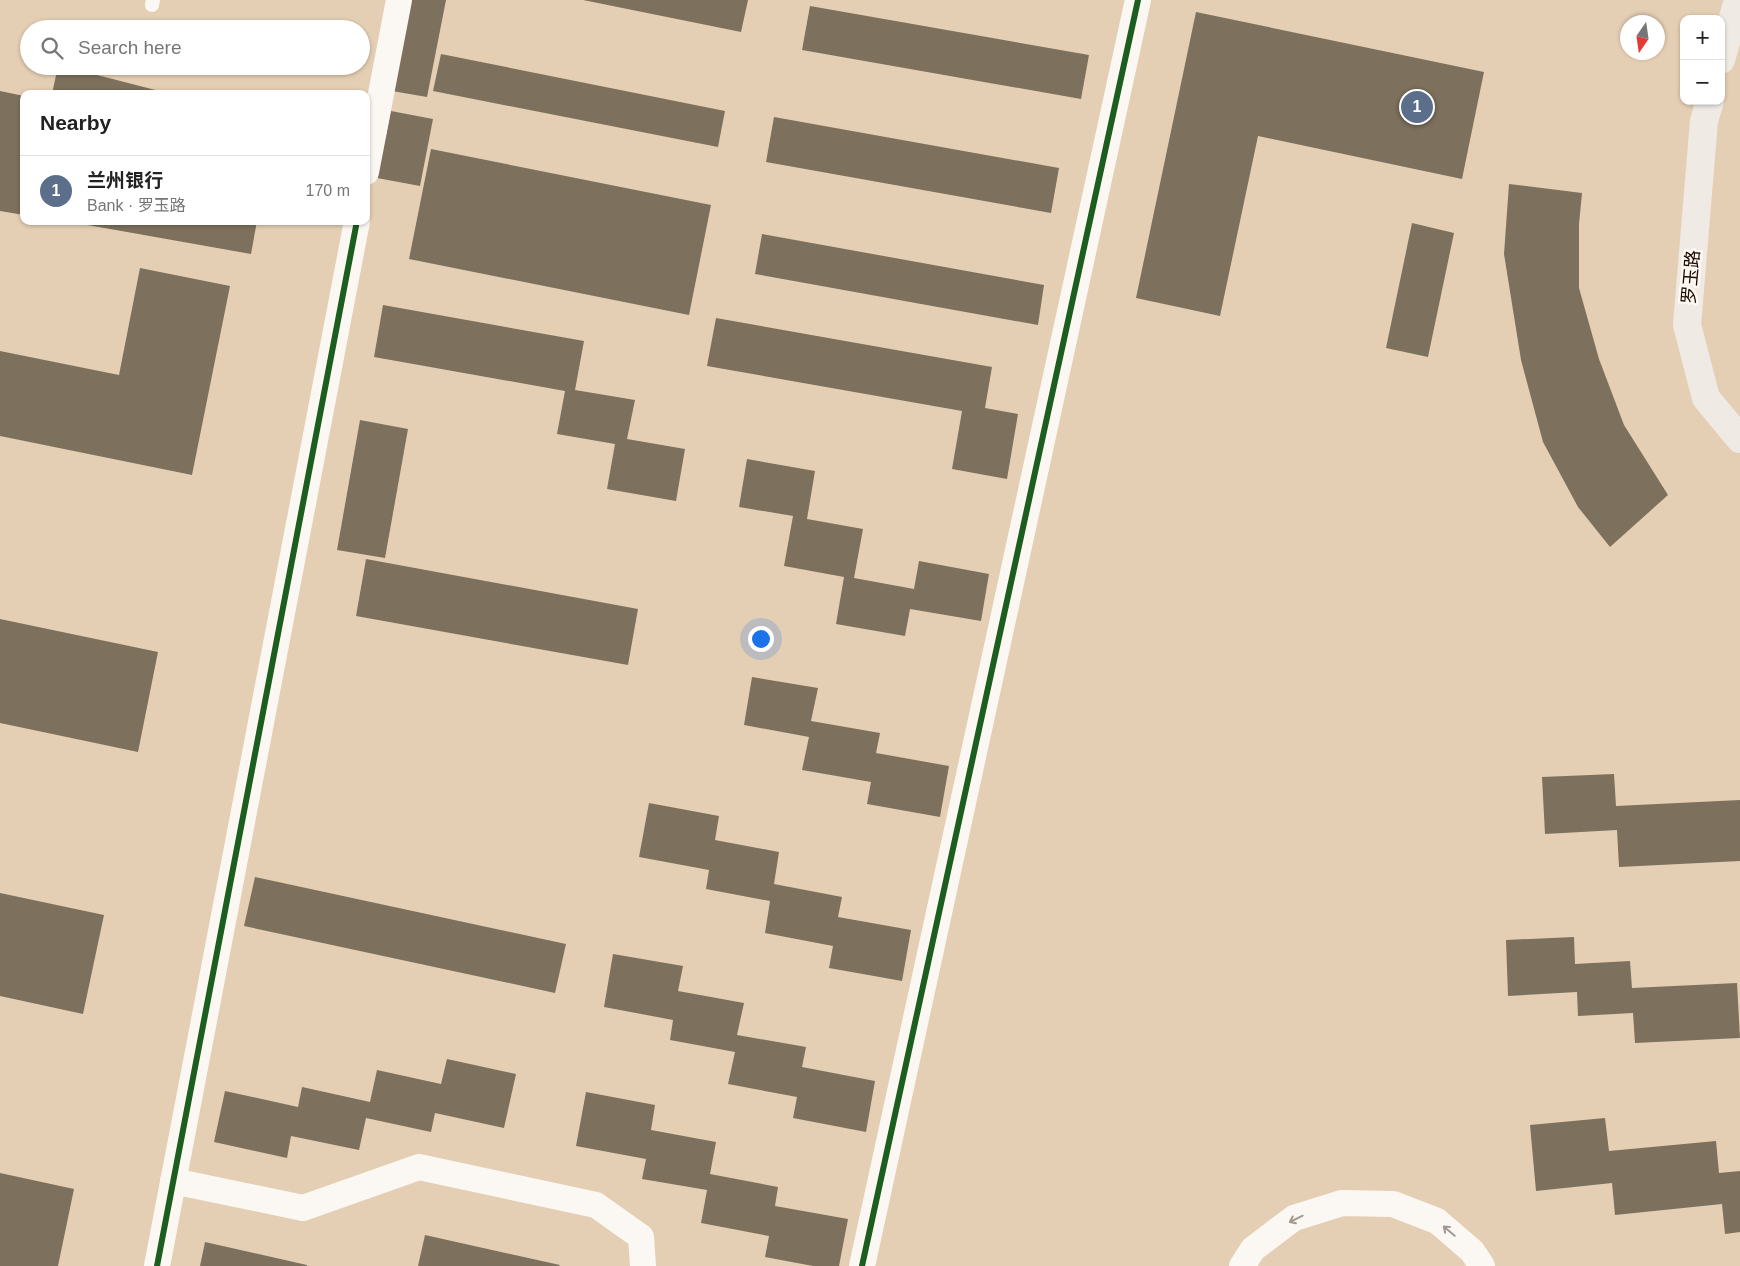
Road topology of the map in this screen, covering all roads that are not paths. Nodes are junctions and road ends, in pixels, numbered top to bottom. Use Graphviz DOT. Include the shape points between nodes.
graph roads {
  1 [pos="399,0"];
  2 [pos="1138,0"];
  3 [pos="1738,0"];
  4 [pos="1725,46"];
  5 [pos="1709,105"];
  6 [pos="370,151"];
  7 [pos="356,225"];
  8 [pos="1740,439"];
  9 [pos="173,1181"];
  10 [pos="157,1266"];
  11 [pos="643,1266"];
  12 [pos="862,1266"];
  13 [pos="1242,1266"];
  14 [pos="1482,1266"];
  1 -- 6 [label="street"];
  2 -- 12 [label="street"];
  3 -- 4 [label="main road"];
  5 -- 8 [label="main road, 罗玉路" via="1704,121 1687,326 1706,398"];
  7 -- 9 [label="street"];
  9 -- 10 [label="street"];
  9 -- 11 [label="street" via="302,1208 419,1167 596,1205 641,1237"];
  14 -- 13 [label="street, one-way" via="1472,1251 1437,1221 1393,1204 1342,1203 1294,1218 1253,1249"];
}
